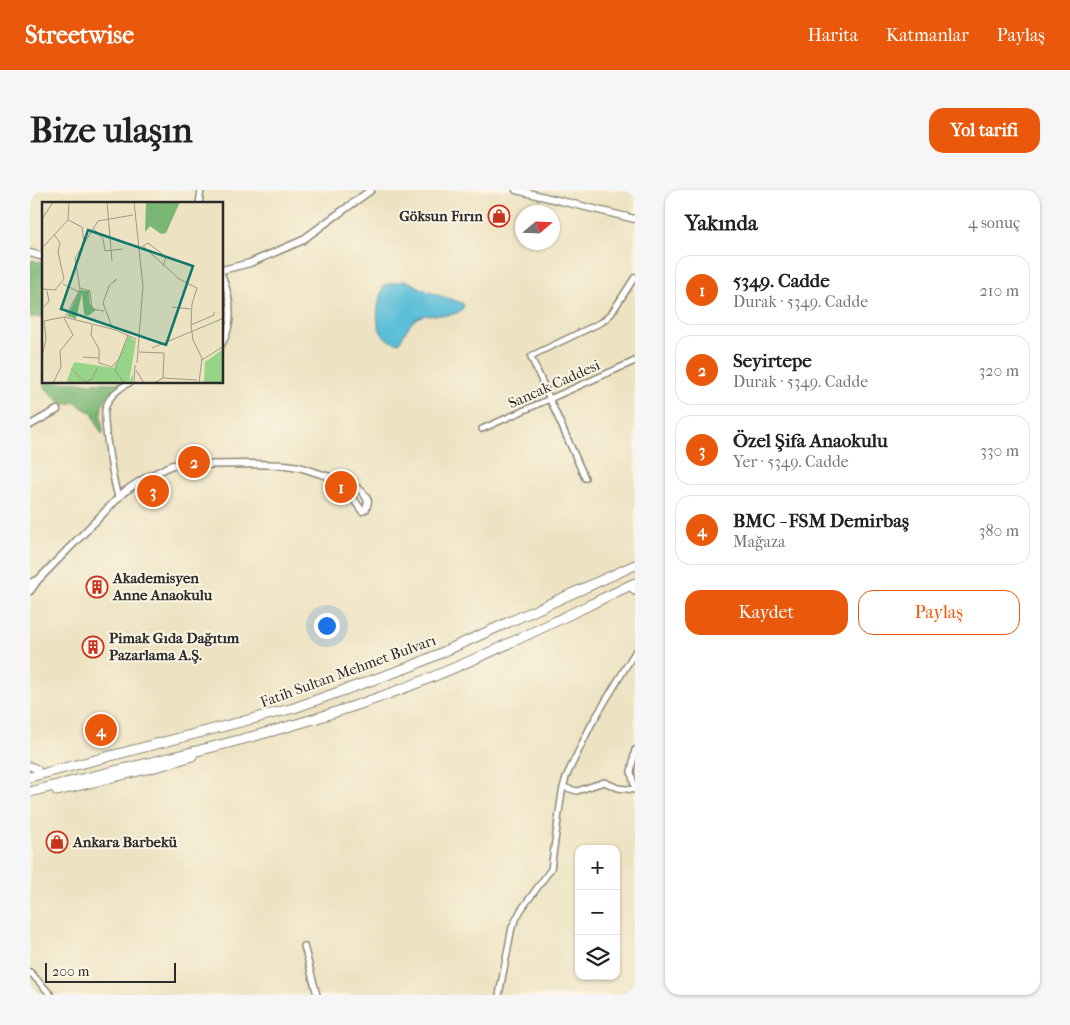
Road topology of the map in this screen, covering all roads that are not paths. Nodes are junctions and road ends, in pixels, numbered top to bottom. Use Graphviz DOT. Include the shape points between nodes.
graph roads {
  1 [pos="371,190"];
  2 [pos="516,190"];
  3 [pos="542,193"];
  4 [pos="635,219"];
  5 [pos="224,270"];
  6 [pos="635,277"];
  7 [pos="224,281"];
  8 [pos="224,339"];
  9 [pos="635,361"];
  10 [pos="128,384"];
  11 [pos="551,399"];
  12 [pos="57,410"];
  13 [pos="30,425"];
  14 [pos="482,429"];
  15 [pos="585,478"];
  16 [pos="340,482"];
  17 [pos="118,497"];
  18 [pos="635,564"];
  19 [pos="39,579"];
  20 [pos="30,583"];
  21 [pos="633,587"];
  22 [pos="30,591"];
  23 [pos="635,652"];
  24 [pos="204,732"];
  25 [pos="208,747"];
  26 [pos="635,750"];
  27 [pos="31,771"];
  28 [pos="563,787"];
  29 [pos="635,790"];
  30 [pos="31,794"];
  31 [pos="304,946"];
  32 [pos="30,972"];
  33 [pos="49,993"];
  34 [pos="40,995"];
  35 [pos="317,995"];
  36 [pos="499,995"];
  1 -- 5 [label="street" via="300,241 250,263"];
  2 -- 3 [label="street"];
  3 -- 4 [label="street"];
  6 -- 11 [label="street" via="611,314 602,322 531,357"];
  7 -- 8 [label="street" via="231,313"];
  9 -- 11 [label="street, Sancak Caddesi"];
  10 -- 17 [label="street" via="112,396 104,410"];
  11 -- 14 [label="street, Sancak Caddesi"];
  11 -- 15 [label="street"];
  12 -- 13 [label="street"];
  16 -- 16 [label="street" via="362,511 366,510 368,501 363,492"];
  16 -- 17 [label="street" via="285,465 180,464 130,486"];
  17 -- 19 [label="street"];
  18 -- 24 [label="highway, Fatih Sultan Mehmet Bulvarı" via="412,666 294,708"];
  19 -- 20 [label="street"];
  19 -- 22 [label="street"];
  21 -- 25 [label="highway, Fatih Sultan Mehmet Bulvarı" via="495,650 380,697"];
  23 -- 28 [label="street" via="586,733"];
  24 -- 27 [label="highway, Fatih Sultan Mehmet Bulvarı"];
  24 -- 27 [label="highway" via="184,731"];
  25 -- 30 [label="highway, Fatih Sultan Mehmet Bulvarı"];
  25 -- 30 [label="highway" via="190,757"];
  26 -- 29 [label="street" via="631,772"];
  28 -- 29 [label="street" via="577,791 604,782"];
  28 -- 36 [label="street" via="551,869 512,927"];
  31 -- 35 [label="street"];
  32 -- 33 [label="street"];
  33 -- 34 [label="street"];
}
